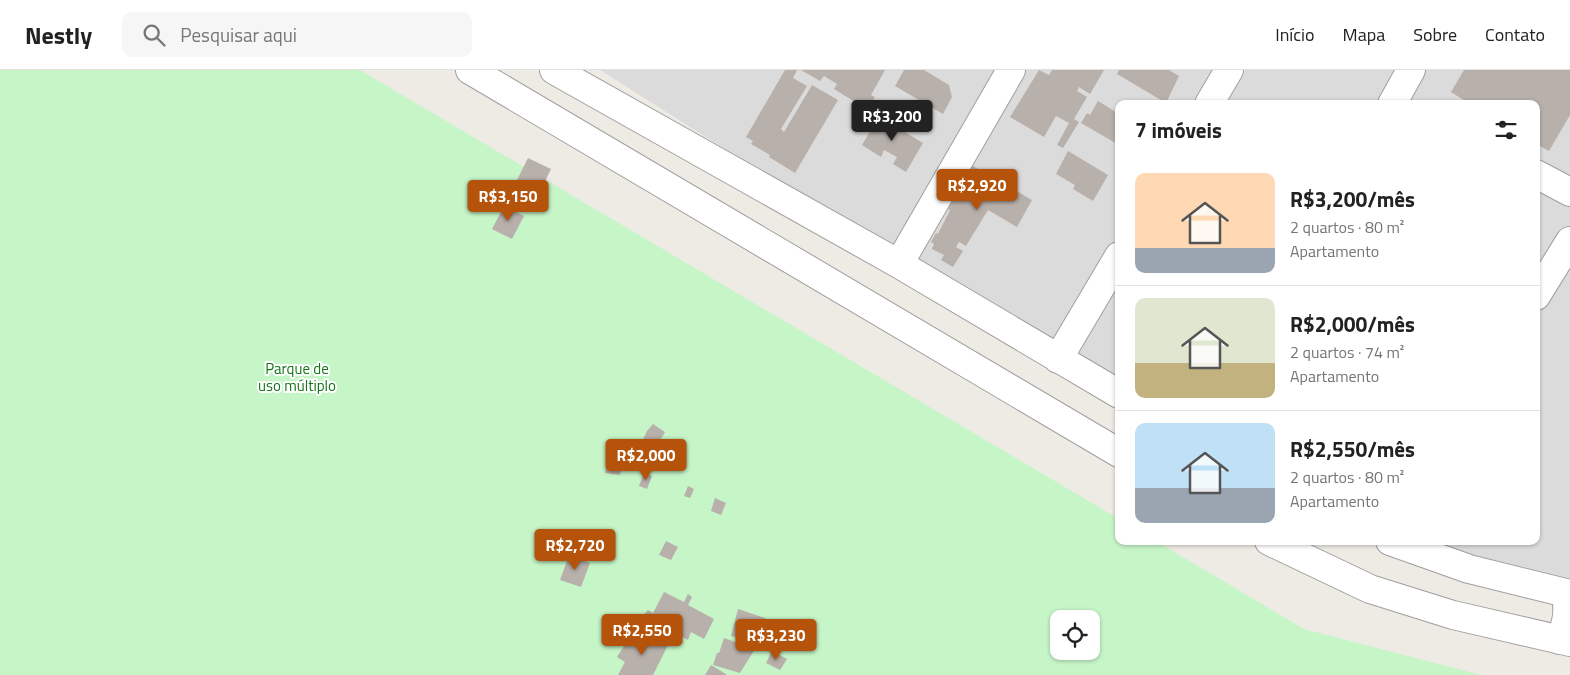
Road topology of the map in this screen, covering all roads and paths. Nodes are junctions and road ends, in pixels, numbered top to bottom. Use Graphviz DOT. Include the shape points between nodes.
graph roads {
  1 [pos="470,70"];
  2 [pos="1229,70"];
  3 [pos="1411,70"];
  4 [pos="1008,71"];
  5 [pos="572,74"];
  6 [pos="1211,100"];
  7 [pos="1399,100"];
  8 [pos="1540,176"];
  9 [pos="1570,192"];
  10 [pos="1570,241"];
  11 [pos="1115,263"];
  12 [pos="899,264"];
  13 [pos="1540,290"];
  14 [pos="1058,359"];
  15 [pos="1115,392"];
  16 [pos="1115,450"];
  17 [pos="1278,545"];
  18 [pos="1401,545"];
  19 [pos="1568,594"];
  20 [pos="1564,641"];
  1 -- 16 [label="street"];
  2 -- 6 [label="street"];
  3 -- 7 [label="street"];
  4 -- 12 [label="street"];
  5 -- 12 [label="street"];
  8 -- 9 [label="street"];
  10 -- 13 [label="street"];
  11 -- 14 [label="street"];
  12 -- 14 [label="street"];
  14 -- 15 [label="street"];
  17 -- 20 [label="street" via="1370,588 1453,615"];
  18 -- 19 [label="street" via="1461,566"];
  19 -- 20 [label="street"];
}
